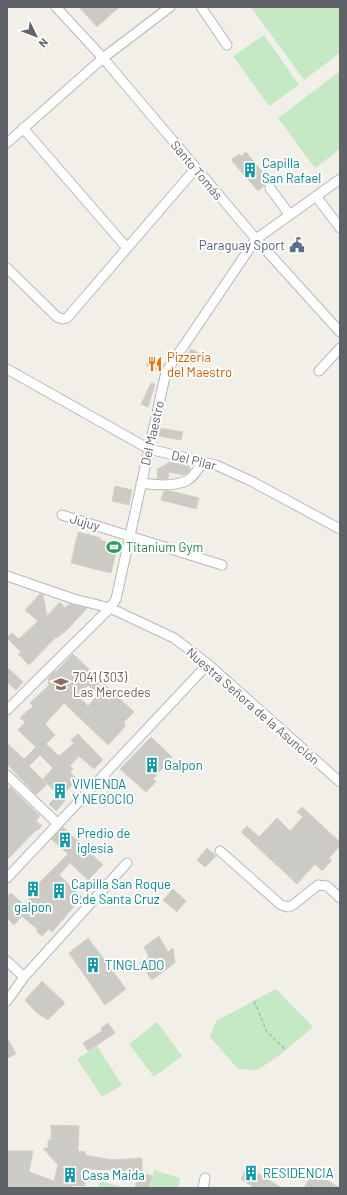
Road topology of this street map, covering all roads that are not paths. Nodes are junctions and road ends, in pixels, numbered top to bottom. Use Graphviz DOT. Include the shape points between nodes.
graph roads {
  1 [pos="56,7"];
  2 [pos="170,7"];
  3 [pos="201,7"];
  4 [pos="227,45"];
  5 [pos="103,58"];
  6 [pos="23,128"];
  7 [pos="7,143"];
  8 [pos="196,168"];
  9 [pos="340,180"];
  10 [pos="270,188"];
  11 [pos="316,196"];
  12 [pos="289,214"];
  13 [pos="340,228"];
  14 [pos="256,238"];
  15 [pos="127,248"];
  16 [pos="7,268"];
  17 [pos="340,332"];
  18 [pos="340,348"];
  19 [pos="7,369"];
  20 [pos="319,371"];
  21 [pos="149,449"];
  22 [pos="203,462"];
  23 [pos="141,483"];
  24 [pos="62,515"];
  25 [pos="340,529"];
  26 [pos="130,535"];
  27 [pos="222,565"];
  28 [pos="7,576"];
  29 [pos="110,608"];
  30 [pos="208,664"];
  31 [pos="7,710"];
  32 [pos="7,775"];
  33 [pos="340,782"];
  34 [pos="58,824"];
  35 [pos="220,851"];
  36 [pos="127,863"];
  37 [pos="7,878"];
  38 [pos="340,898"];
  39 [pos="7,961"];
  40 [pos="24,977"];
  41 [pos="7,1001"];
  42 [pos="205,1178"];
  43 [pos="203,1188"];
  1 -- 5 [label="street, Santo Tomás"];
  2 -- 5 [label="street"];
  3 -- 4 [label="street"];
  5 -- 6 [label="street"];
  5 -- 8 [label="street, Santo Tomás"];
  6 -- 7 [label="street"];
  6 -- 15 [label="street"];
  8 -- 14 [label="street, Santo Tomás"];
  8 -- 15 [label="street"];
  9 -- 11 [label="street, Del Maestro"];
  10 -- 12 [label="street"];
  11 -- 12 [label="street, Del Maestro"];
  11 -- 13 [label="street"];
  12 -- 14 [label="street, Del Maestro"];
  14 -- 17 [label="street, Santo Tomás"];
  14 -- 21 [label="street, Del Maestro" via="166,372"];
  15 -- 16 [label="street" via="67,318 62,320"];
  18 -- 20 [label="street"];
  19 -- 21 [label="street, Del Pilar"];
  21 -- 22 [label="street, Del Pilar"];
  21 -- 23 [label="street, Del Maestro"];
  22 -- 23 [label="street" via="195,474 186,481 157,485"];
  22 -- 25 [label="street, Del Pilar" via="216,465 253,482"];
  23 -- 26 [label="street, Del Maestro"];
  24 -- 26 [label="street, Jujuy"];
  26 -- 27 [label="street, Jujuy"];
  26 -- 29 [label="street, Del Maestro" via="118,593"];
  28 -- 29 [label="street, Nuestra Señora de la Asunción" via="74,599"];
  29 -- 30 [label="street, Nuestra Señora de la Asunción" via="174,638"];
  29 -- 31 [label="street, Del Maestro"];
  30 -- 33 [label="street, Nuestra Señora de la Asunción"];
  30 -- 34 [label="street"];
  32 -- 34 [label="street"];
  34 -- 37 [label="street"];
  35 -- 38 [label="street" via="281,905 293,905 318,885 327,886"];
  36 -- 40 [label="street"];
  39 -- 40 [label="street"];
  40 -- 41 [label="street"];
  42 -- 43 [label="street"];
}
